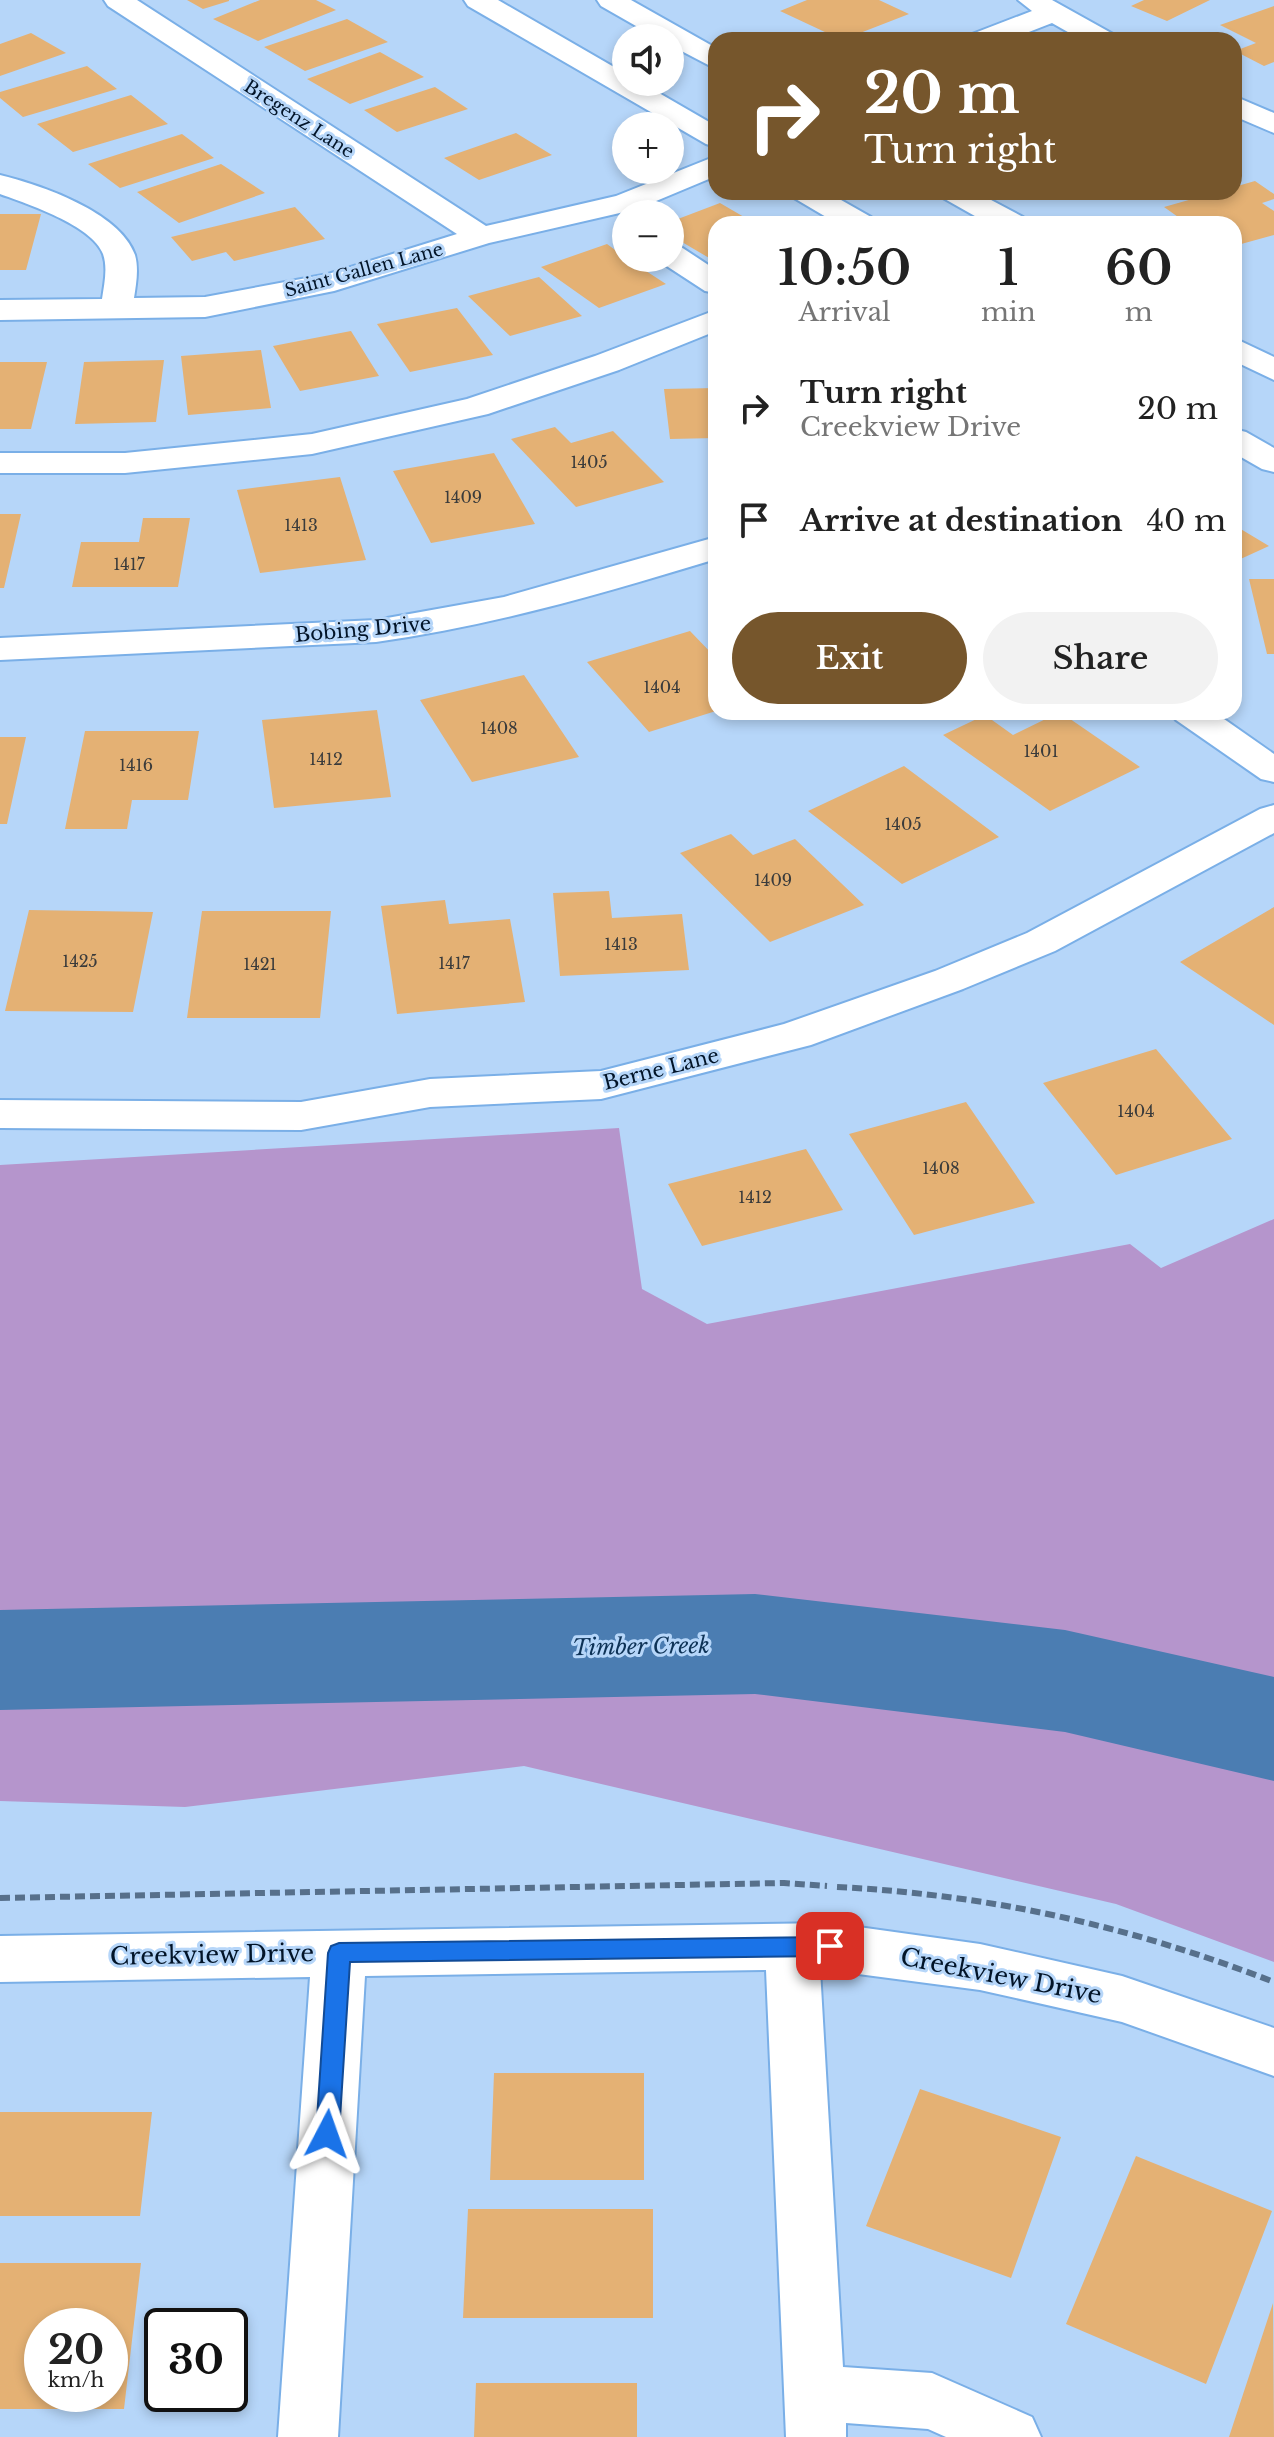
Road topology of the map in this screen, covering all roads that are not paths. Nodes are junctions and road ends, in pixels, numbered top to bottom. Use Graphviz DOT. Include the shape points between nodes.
graph roads {
  1 [pos="118,0"];
  2 [pos="478,0"];
  3 [pos="611,0"];
  4 [pos="1043,6"];
  5 [pos="996,32"];
  6 [pos="1083,32"];
  7 [pos="708,55"];
  8 [pos="1242,109"];
  9 [pos="1274,124"];
  10 [pos="708,133"];
  11 [pos="708,168"];
  12 [pos="0,184"];
  13 [pos="819,200"];
  14 [pos="968,200"];
  15 [pos="600,208"];
  16 [pos="612,216"];
  17 [pos="846,216"];
  18 [pos="998,216"];
  19 [pos="481,236"];
  20 [pos="684,263"];
  21 [pos="708,279"];
  22 [pos="117,308"];
  23 [pos="0,310"];
  24 [pos="708,323"];
  25 [pos="1242,352"];
  26 [pos="1274,370"];
  27 [pos="1242,444"];
  28 [pos="1274,462"];
  29 [pos="0,463"];
  30 [pos="708,550"];
  31 [pos="0,649"];
  32 [pos="1201,720"];
  33 [pos="1274,771"];
  34 [pos="1274,817"];
  35 [pos="0,1114"];
  36 [pos="792,1947"];
  37 [pos="339,1953"];
  38 [pos="0,1959"];
  39 [pos="1274,2052"];
  40 [pos="815,2415"];
  41 [pos="308,2437"];
  42 [pos="1011,2437"];
  1 -- 19 [label="street, Bregenz Lane"];
  2 -- 10 [label="street"];
  3 -- 7 [label="street"];
  4 -- 5 [label="street"];
  4 -- 6 [label="street"];
  8 -- 9 [label="street"];
  11 -- 15 [label="street, Saint Gallen Lane" via="626,203"];
  12 -- 22 [label="street" via="70,212 110,240 120,255"];
  13 -- 17 [label="street"];
  14 -- 18 [label="street"];
  15 -- 16 [label="street"];
  15 -- 19 [label="street, Saint Gallen Lane"];
  19 -- 22 [label="street, Saint Gallen Lane" via="334,282 205,307"];
  20 -- 21 [label="street"];
  22 -- 23 [label="street, Saint Gallen Lane"];
  24 -- 29 [label="street" via="476,407 312,444 125,463"];
  25 -- 26 [label="street"];
  27 -- 28 [label="street"];
  30 -- 31 [label="street, Bobing Drive" via="438,624"];
  32 -- 33 [label="street"];
  34 -- 35 [label="street, Berne Lane" via="1041,942 949,980 796,1035 601,1085 430,1093 301,1116"];
  36 -- 37 [label="street, Creekview Drive"];
  36 -- 39 [label="street, Creekview Drive" via="830,1946 980,1967 1122,1999"];
  36 -- 40 [label="street"];
  37 -- 38 [label="street, Creekview Drive"];
  37 -- 41 [label="street"];
  40 -- 42 [label="street" via="932,2401"];
}
